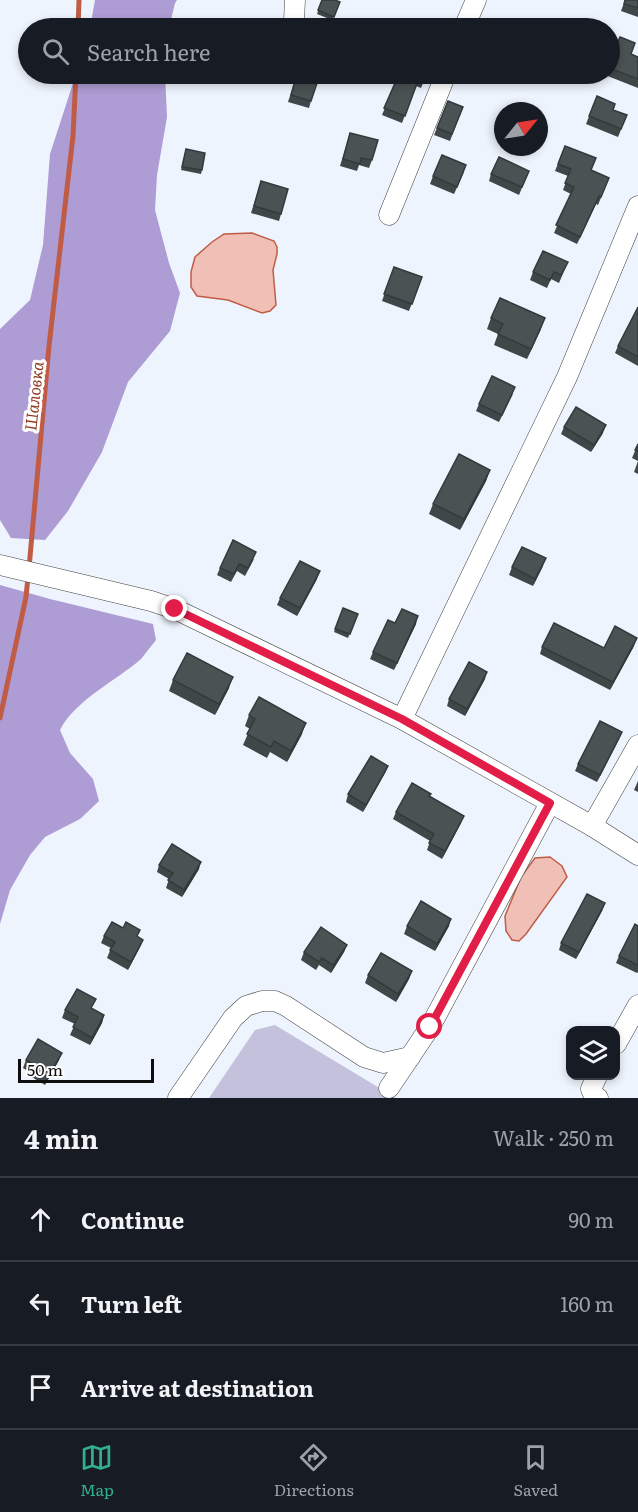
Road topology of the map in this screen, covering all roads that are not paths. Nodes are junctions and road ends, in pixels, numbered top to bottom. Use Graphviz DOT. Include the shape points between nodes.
graph roads {
  1 [pos="296,0"];
  2 [pos="476,0"];
  3 [pos="294,18"];
  4 [pos="468,18"];
  5 [pos="442,84"];
  6 [pos="638,206"];
  7 [pos="389,215"];
  8 [pos="4,566"];
  9 [pos="402,719"];
  10 [pos="638,745"];
  11 [pos="550,803"];
  12 [pos="592,826"];
  13 [pos="638,855"];
  14 [pos="638,1005"];
  15 [pos="620,1036"];
  16 [pos="410,1057"];
  17 [pos="595,1080"];
  18 [pos="389,1088"];
  19 [pos="178,1098"];
  20 [pos="598,1098"];
  1 -- 3 [label="street"];
  2 -- 4 [label="street"];
  5 -- 7 [label="street"];
  6 -- 9 [label="street" via="567,377"];
  8 -- 9 [label="street" via="175,609"];
  9 -- 11 [label="street"];
  10 -- 12 [label="street"];
  11 -- 12 [label="street"];
  11 -- 16 [label="street" via="430,1027"];
  12 -- 13 [label="street"];
  14 -- 15 [label="street"];
  16 -- 18 [label="street"];
  16 -- 19 [label="street" via="383,1063 364,1057 286,1006 262,1001 246,1006 234,1018"];
  17 -- 20 [label="street" via="591,1089"];
}
